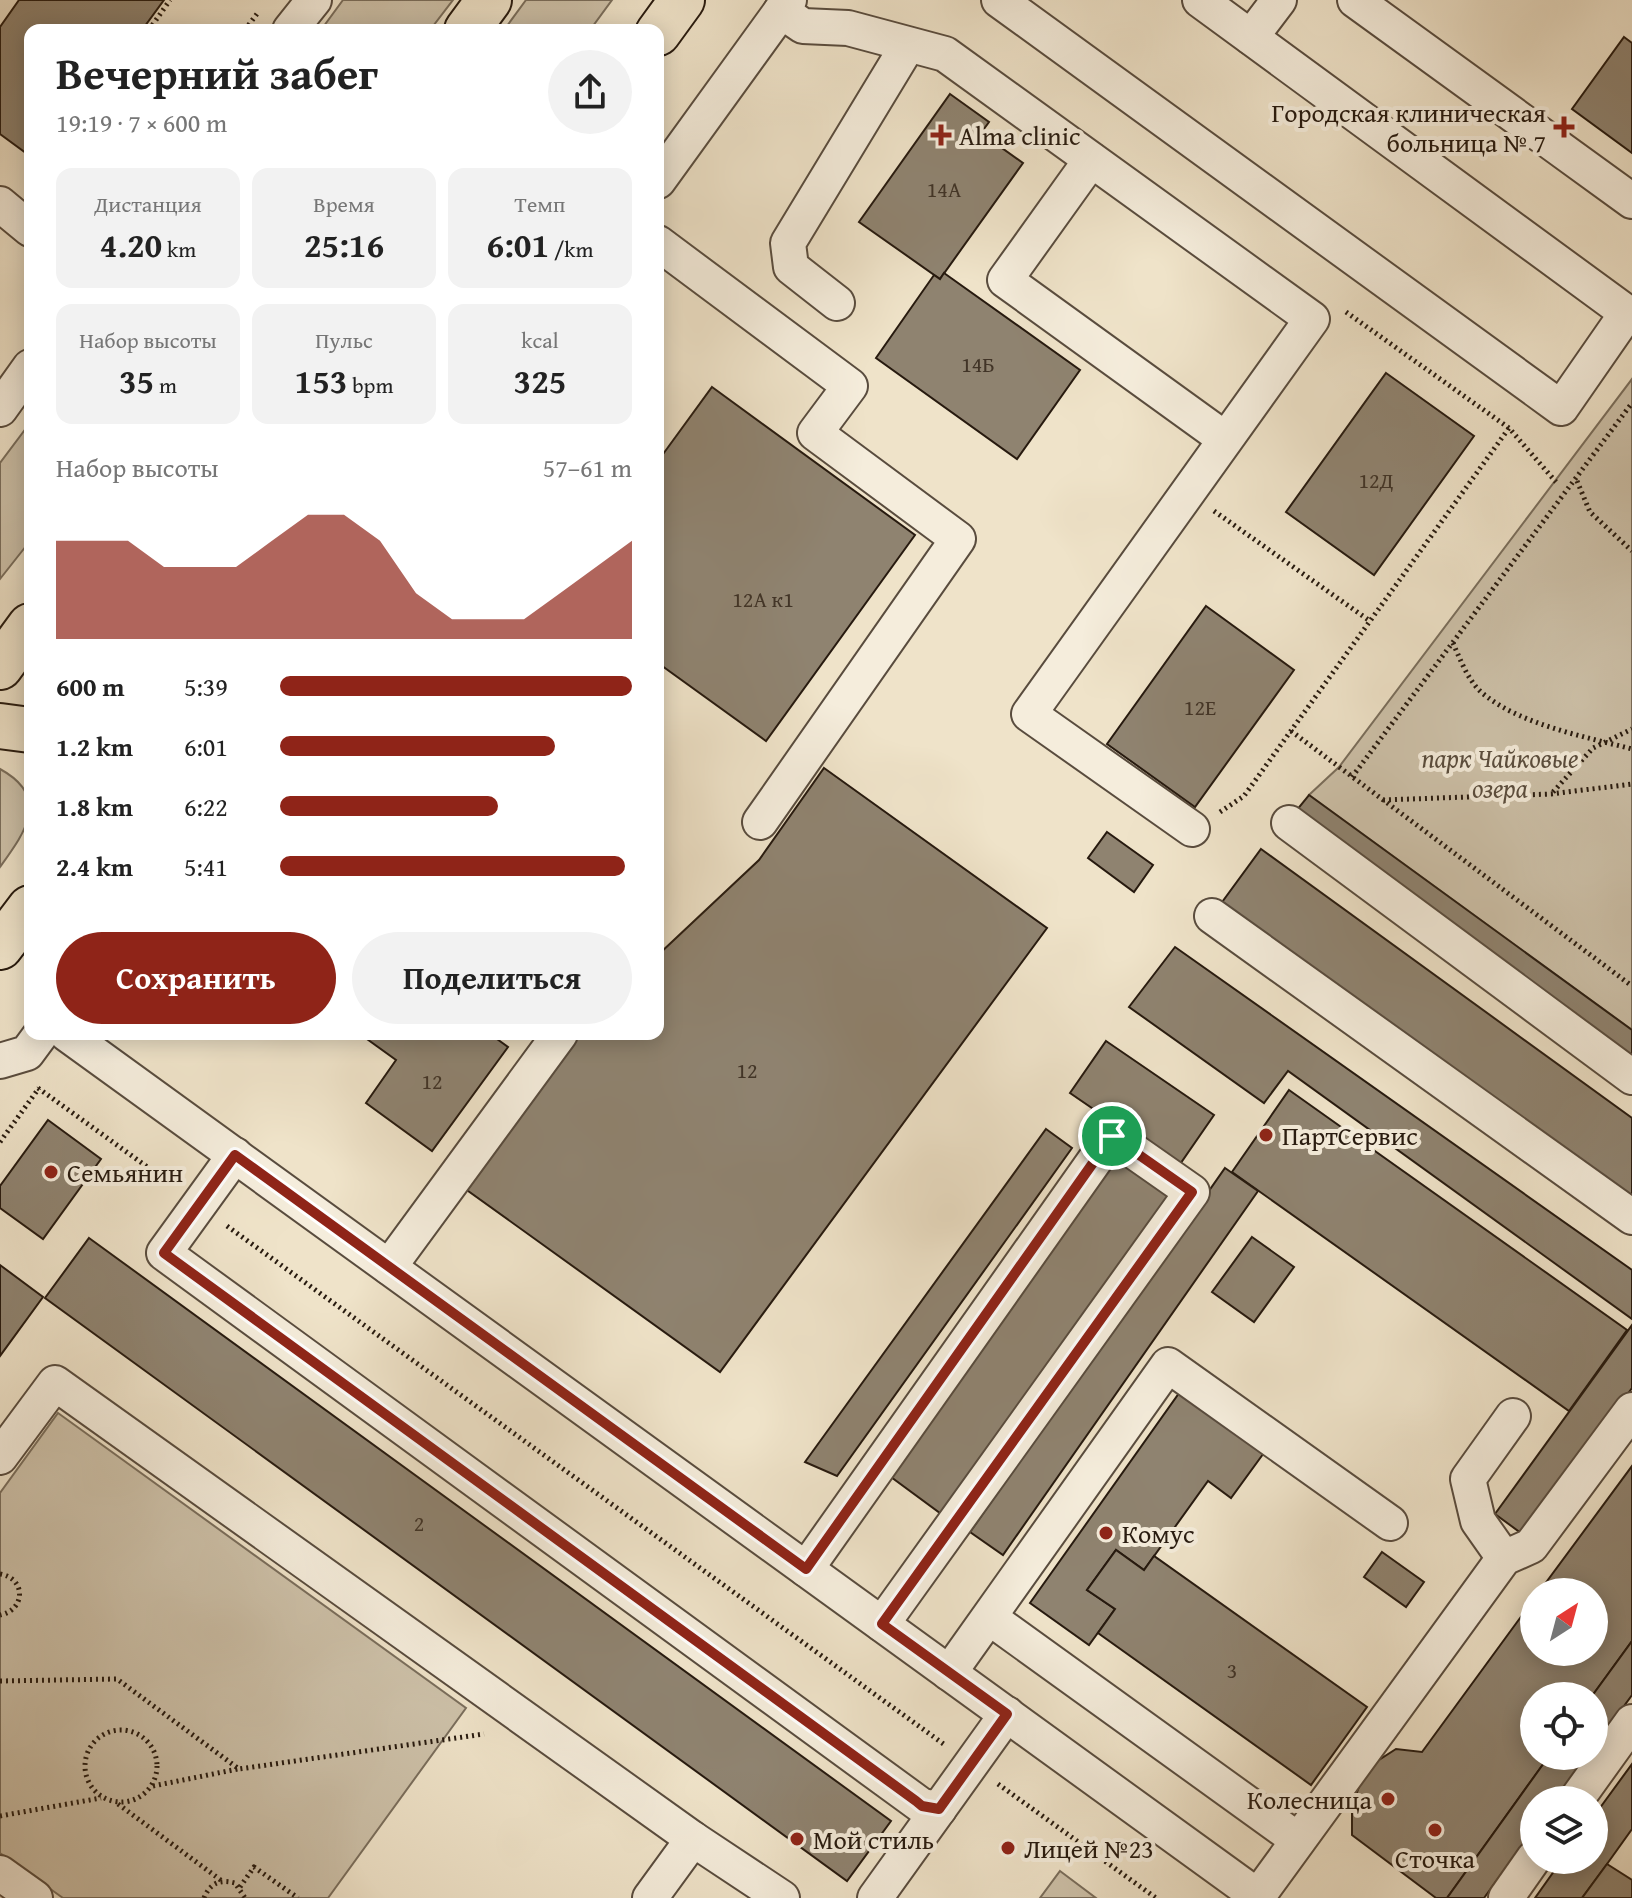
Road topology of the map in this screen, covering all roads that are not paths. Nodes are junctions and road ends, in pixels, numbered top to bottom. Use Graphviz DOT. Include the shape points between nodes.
graph roads {
  1 [pos="314,0"];
  2 [pos="489,0"];
  3 [pos="682,0"];
  4 [pos="999,0"];
  5 [pos="1200,0"];
  6 [pos="1279,0"];
  7 [pos="1355,0"];
  8 [pos="785,5"];
  9 [pos="295,24"];
  10 [pos="471,24"];
  11 [pos="664,25"];
  12 [pos="1251,37"];
  13 [pos="908,45"];
  14 [pos="1091,160"];
  15 [pos="664,173"];
  16 [pos="1632,201"];
  17 [pos="0,204"];
  18 [pos="24,224"];
  19 [pos="664,247"];
  20 [pos="837,303"];
  21 [pos="24,375"];
  22 [pos="0,409"];
  23 [pos="1225,439"];
  24 [pos="24,634"];
  25 [pos="0,667"];
  26 [pos="0,726"];
  27 [pos="24,729"];
  28 [pos="760,822"];
  29 [pos="1289,823"];
  30 [pos="1192,829"];
  31 [pos="24,916"];
  32 [pos="1212,916"];
  33 [pos="0,947"];
  34 [pos="37,1040"];
  35 [pos="75,1040"];
  36 [pos="556,1040"];
  37 [pos="0,1061"];
  38 [pos="1632,1077"];
  39 [pos="235,1155"];
  40 [pos="1632,1217"];
  41 [pos="389,1267"];
  42 [pos="1632,1410"];
  43 [pos="1513,1416"];
  44 [pos="0,1457"];
  45 [pos="1390,1523"];
  46 [pos="1504,1558"];
  47 [pos="806,1569"];
  48 [pos="990,1618"];
  49 [pos="882,1624"];
  50 [pos="949,1673"];
  51 [pos="1007,1714"];
  52 [pos="1632,1722"];
  53 [pos="1586,1786"];
  54 [pos="939,1809"];
  55 [pos="693,1839"];
  56 [pos="1298,1840"];
  57 [pos="0,1873"];
  58 [pos="1523,1874"];
  59 [pos="1259,1897"];
  60 [pos="35,1898"];
  61 [pos="650,1898"];
  62 [pos="782,1898"];
  63 [pos="875,1898"];
  64 [pos="1506,1898"];
  1 -- 9 [label="street"];
  2 -- 10 [label="main road"];
  3 -- 11 [label="main road"];
  4 -- 12 [label="street" via="1561,408 1627,313"];
  5 -- 12 [label="street"];
  6 -- 12 [label="street"];
  7 -- 16 [label="street"];
  8 -- 13 [label="street" via="803,26 848,28"];
  8 -- 15 [label="street"];
  13 -- 14 [label="street" via="945,54"];
  13 -- 20 [label="street" via="788,243 791,267"];
  14 -- 23 [label="street" via="1005,280"];
  14 -- 23 [label="street" via="1312,319"];
  17 -- 18 [label="street"];
  19 -- 28 [label="street" via="850,386 815,433 958,539"];
  21 -- 22 [label="street"];
  23 -- 30 [label="street" via="1029,714"];
  24 -- 25 [label="main road"];
  26 -- 27 [label="main road"];
  29 -- 38 [label="street"];
  31 -- 33 [label="main road"];
  32 -- 40 [label="street"];
  34 -- 37 [label="street" via="27,1053"];
  35 -- 39 [label="street"];
  36 -- 41 [label="street"];
  39 -- 41 [label="street"];
  39 -- 54 [label="street" via="164,1253 922,1806"];
  41 -- 47 [label="street"];
  42 -- 46 [label="street" via="1531,1546"];
  43 -- 46 [label="street" via="1468,1479 1478,1521"];
  44 -- 55 [label="street" via="55,1383"];
  45 -- 48 [label="street" via="1168,1365"];
  46 -- 56 [label="street"];
  47 -- 49 [label="street"];
  47 -- 49 [label="street" via="1112,1136 1192,1192"];
  48 -- 50 [label="street"];
  48 -- 56 [label="street"];
  49 -- 50 [label="street"];
  50 -- 51 [label="street"];
  51 -- 54 [label="street"];
  51 -- 59 [label="street"];
  52 -- 53 [label="street"];
  54 -- 63 [label="street"];
  55 -- 61 [label="street"];
  55 -- 62 [label="street"];
  56 -- 59 [label="street"];
  57 -- 60 [label="street"];
  58 -- 64 [label="street"];
}
